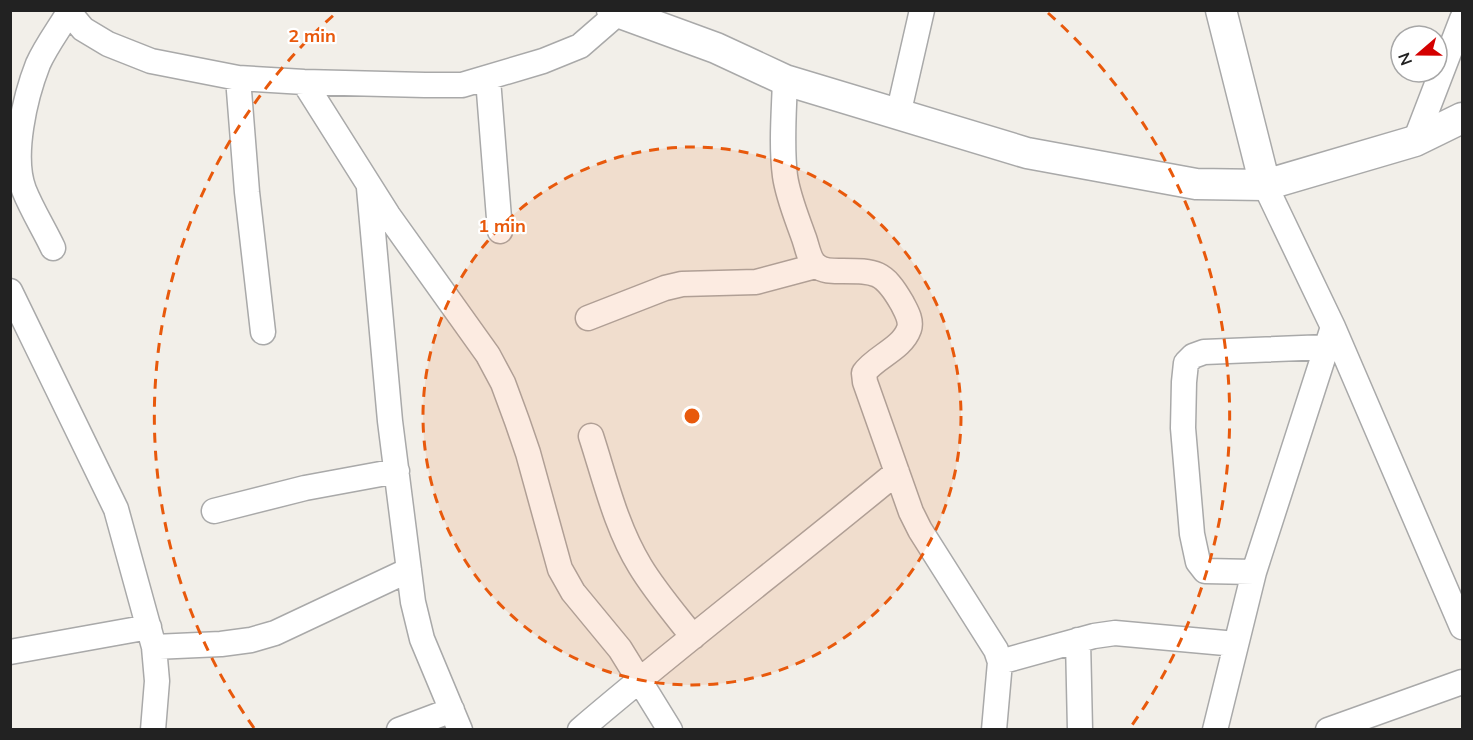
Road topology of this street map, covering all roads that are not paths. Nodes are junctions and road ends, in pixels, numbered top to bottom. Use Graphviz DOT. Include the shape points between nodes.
graph roads {
  1 [pos="922,10"];
  2 [pos="1221,10"];
  3 [pos="68,11"];
  4 [pos="615,12"];
  5 [pos="1462,18"];
  6 [pos="238,78"];
  7 [pos="488,79"];
  8 [pos="785,80"];
  9 [pos="304,82"];
  10 [pos="898,115"];
  11 [pos="1462,118"];
  12 [pos="1415,141"];
  13 [pos="369,185"];
  14 [pos="1265,185"];
  15 [pos="500,231"];
  16 [pos="53,248"];
  17 [pos="816,266"];
  18 [pos="10,291"];
  19 [pos="588,318"];
  20 [pos="263,332"];
  21 [pos="1330,337"];
  22 [pos="591,436"];
  23 [pos="397,471"];
  24 [pos="897,472"];
  25 [pos="214,511"];
  26 [pos="409,570"];
  27 [pos="1254,572"];
  28 [pos="1462,627"];
  29 [pos="151,637"];
  30 [pos="693,637"];
  31 [pos="1078,640"];
  32 [pos="1236,644"];
  33 [pos="10,652"];
  34 [pos="1000,662"];
  35 [pos="639,679"];
  36 [pos="1462,682"];
  37 [pos="456,720"];
  38 [pos="153,729"];
  39 [pos="399,729"];
  40 [pos="580,729"];
  41 [pos="670,729"];
  42 [pos="994,729"];
  43 [pos="1080,729"];
  44 [pos="1215,729"];
  45 [pos="1328,729"];
  1 -- 10 [label="street"];
  2 -- 14 [label="street"];
  3 -- 6 [label="street" via="83,29 151,61"];
  3 -- 16 [label="street" via="39,62 29,90 20,151 24,189"];
  4 -- 7 [label="street" via="580,46"];
  4 -- 8 [label="street" via="716,48"];
  5 -- 12 [label="street"];
  6 -- 9 [label="street"];
  6 -- 20 [label="street"];
  7 -- 9 [label="street" via="462,85"];
  7 -- 15 [label="street"];
  8 -- 10 [label="street"];
  8 -- 17 [label="street" via="786,177"];
  9 -- 13 [label="street"];
  10 -- 14 [label="street" via="1027,153 1196,184"];
  11 -- 12 [label="street"];
  12 -- 14 [label="street"];
  13 -- 23 [label="street"];
  13 -- 35 [label="street" via="488,355 503,383 528,453 560,569"];
  14 -- 21 [label="street"];
  17 -- 19 [label="street" via="756,282 682,284"];
  17 -- 24 [label="street" via="880,275 909,319 903,340 864,374"];
  18 -- 29 [label="street" via="116,509"];
  21 -- 27 [label="street"];
  21 -- 27 [label="street" via="1204,352 1186,363 1184,463 1198,562 1205,571"];
  21 -- 28 [label="street"];
  22 -- 30 [label="street" via="620,524 640,567"];
  23 -- 25 [label="street" via="305,488"];
  23 -- 26 [label="street"];
  24 -- 30 [label="street"];
  24 -- 34 [label="street" via="920,530"];
  26 -- 29 [label="street" via="275,633 251,640 221,644"];
  26 -- 37 [label="street" via="422,639"];
  27 -- 32 [label="street"];
  29 -- 33 [label="street"];
  29 -- 38 [label="street" via="157,681"];
  30 -- 35 [label="street"];
  31 -- 32 [label="street" via="1115,633"];
  31 -- 34 [label="street"];
  31 -- 43 [label="street"];
  32 -- 44 [label="street"];
  34 -- 42 [label="street"];
  35 -- 40 [label="street"];
  35 -- 41 [label="street"];
  36 -- 45 [label="street"];
  37 -- 39 [label="street"];
}
